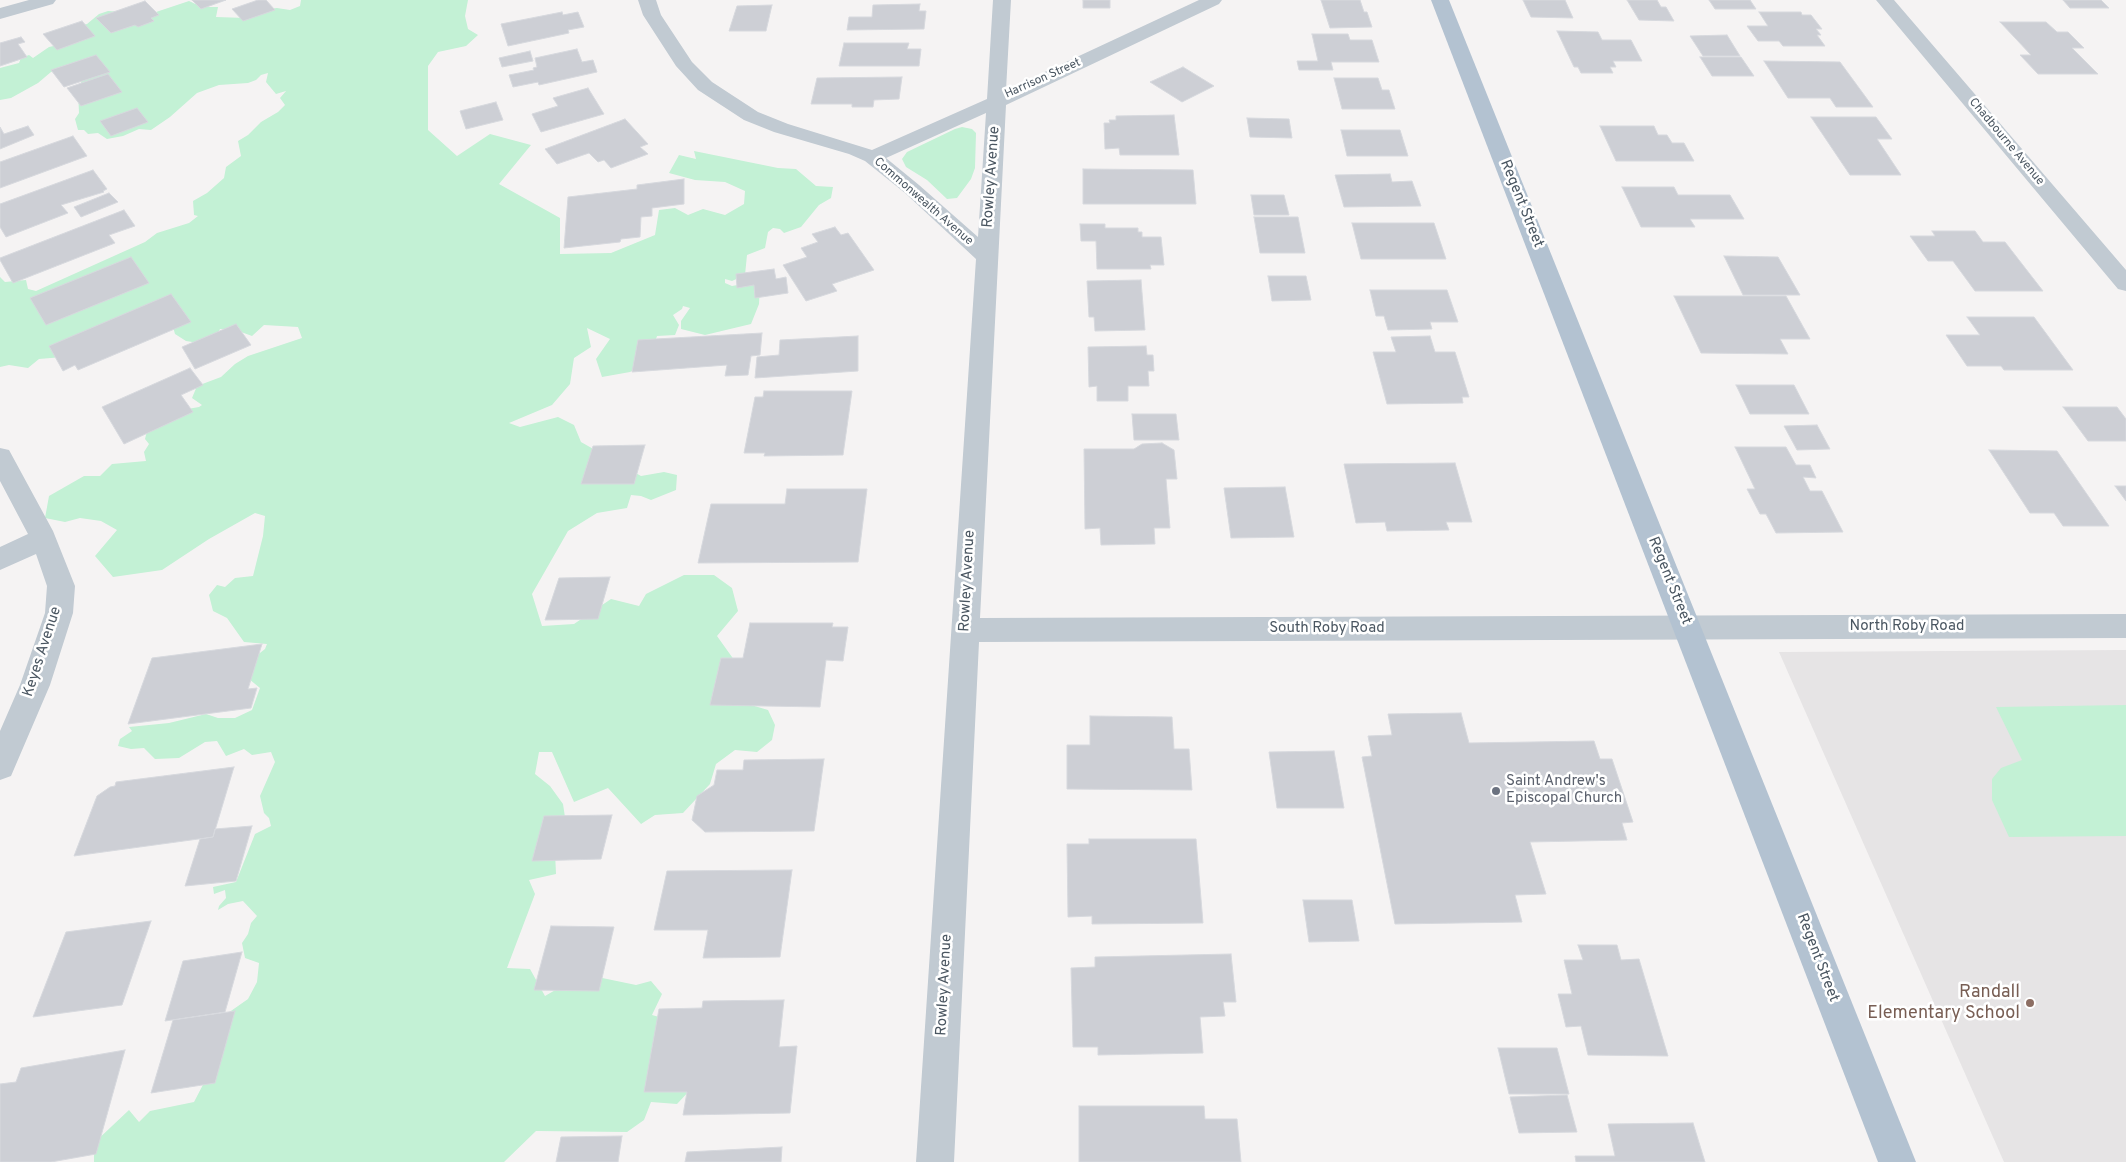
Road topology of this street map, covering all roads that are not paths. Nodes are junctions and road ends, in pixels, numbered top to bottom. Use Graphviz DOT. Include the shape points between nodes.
graph roads {
  1 [pos="47,0"];
  2 [pos="646,0"];
  3 [pos="1002,0"];
  4 [pos="1213,0"];
  5 [pos="1440,0"];
  6 [pos="1885,0"];
  7 [pos="0,14"];
  8 [pos="997,100"];
  9 [pos="872,157"];
  10 [pos="987,257"];
  11 [pos="2126,284"];
  12 [pos="0,457"];
  13 [pos="44,538"];
  14 [pos="0,559"];
  15 [pos="2126,626"];
  16 [pos="1688,628"];
  17 [pos="965,630"];
  18 [pos="0,766"];
  19 [pos="935,1162"];
  20 [pos="1897,1162"];
  1 -- 7 [label="street"];
  2 -- 9 [label="street, Commonwealth Avenue" via="685,66 730,104 781,128"];
  3 -- 8 [label="street, Rowley Avenue"];
  4 -- 8 [label="street, Harrison Street"];
  5 -- 16 [label="main road, Regent Street"];
  6 -- 11 [label="street, Chadbourne Avenue"];
  8 -- 9 [label="street, Harrison Street"];
  8 -- 10 [label="street, Rowley Avenue"];
  9 -- 10 [label="street, Commonwealth Avenue"];
  10 -- 17 [label="street, Rowley Avenue"];
  12 -- 13 [label="street, Keyes Avenue"];
  13 -- 14 [label="street"];
  13 -- 18 [label="street, Keyes Avenue" via="61,586 59,613 35,685"];
  15 -- 16 [label="street, North Roby Road"];
  16 -- 17 [label="street, South Roby Road"];
  16 -- 20 [label="main road, Regent Street"];
  17 -- 19 [label="street, Rowley Avenue"];
}
